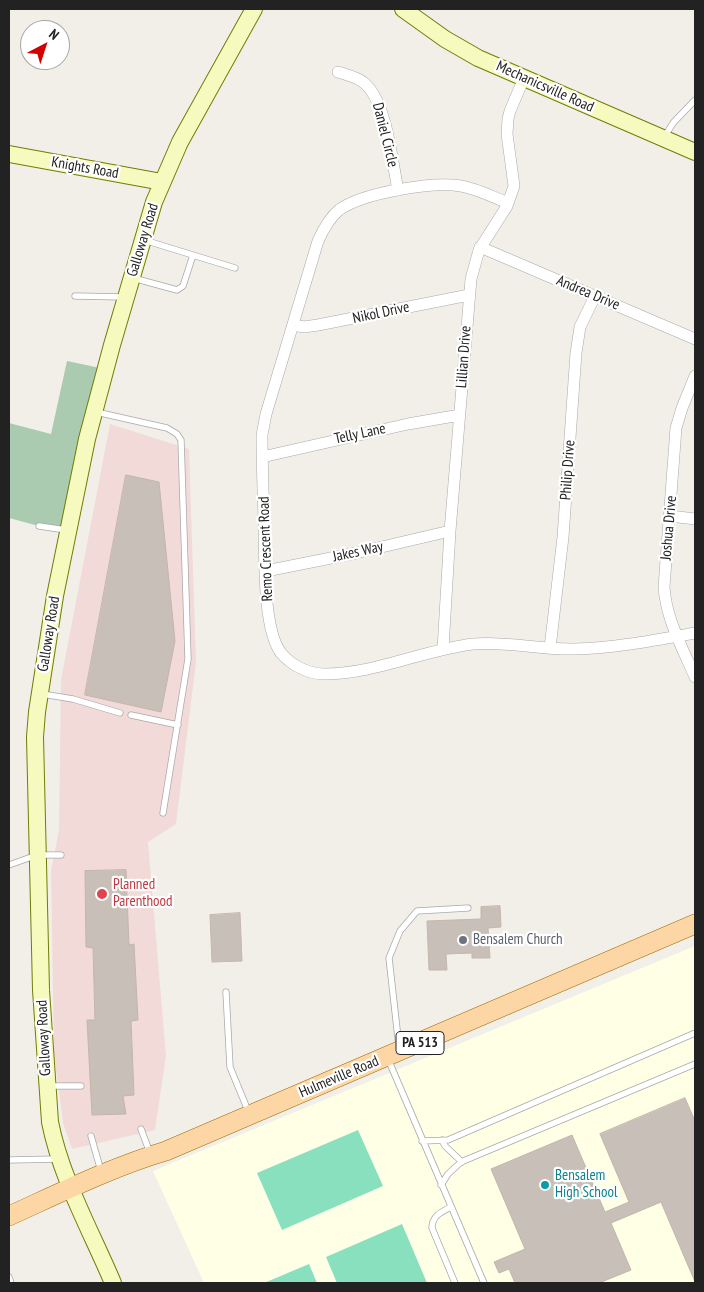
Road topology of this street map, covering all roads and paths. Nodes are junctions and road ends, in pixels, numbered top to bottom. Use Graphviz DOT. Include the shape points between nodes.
graph roads {
  1 [pos="254,9"];
  2 [pos="404,9"];
  3 [pos="338,72"];
  4 [pos="524,78"];
  5 [pos="695,100"];
  6 [pos="664,138"];
  7 [pos="695,152"];
  8 [pos="9,154"];
  9 [pos="162,182"];
  10 [pos="398,190"];
  11 [pos="508,203"];
  12 [pos="142,239"];
  13 [pos="480,247"];
  14 [pos="193,255"];
  15 [pos="234,268"];
  16 [pos="131,278"];
  17 [pos="469,295"];
  18 [pos="75,296"];
  19 [pos="595,296"];
  20 [pos="126,297"];
  21 [pos="293,325"];
  22 [pos="695,339"];
  23 [pos="695,376"];
  24 [pos="94,412"];
  25 [pos="460,415"];
  26 [pos="262,457"];
  27 [pos="670,516"];
  28 [pos="695,519"];
  29 [pos="39,526"];
  30 [pos="68,530"];
  31 [pos="450,531"];
  32 [pos="266,571"];
  33 [pos="695,633"];
  34 [pos="678,636"];
  35 [pos="550,648"];
  36 [pos="443,649"];
  37 [pos="695,678"];
  38 [pos="40,693"];
  39 [pos="120,712"];
  40 [pos="131,715"];
  41 [pos="178,725"];
  42 [pos="163,813"];
  43 [pos="37,855"];
  44 [pos="61,855"];
  45 [pos="9,865"];
  46 [pos="468,908"];
  47 [pos="695,924"];
  48 [pos="226,992"];
  49 [pos="695,1033"];
  50 [pos="393,1054"];
  51 [pos="695,1064"];
  52 [pos="47,1086"];
  53 [pos="81,1086"];
  54 [pos="250,1115"];
  55 [pos="141,1130"];
  56 [pos="91,1136"];
  57 [pos="422,1140"];
  58 [pos="442,1140"];
  59 [pos="151,1155"];
  60 [pos="60,1159"];
  61 [pos="9,1160"];
  62 [pos="462,1162"];
  63 [pos="102,1174"];
  64 [pos="441,1186"];
  65 [pos="71,1188"];
  66 [pos="451,1207"];
  67 [pos="9,1216"];
  68 [pos="9,1277"];
  69 [pos="11,1283"];
  70 [pos="113,1283"];
  71 [pos="455,1283"];
  72 [pos="484,1283"];
  1 -- 9 [label="main road, Galloway Road" via="180,142"];
  2 -- 4 [label="main road, Mechanicsville Road" via="457,47"];
  3 -- 10 [label="street, Daniel Circle" via="363,82 376,98"];
  4 -- 6 [label="main road, Mechanicsville Road"];
  4 -- 11 [label="street, Lillian Drive" via="508,119 514,186"];
  5 -- 6 [label="lane" via="673,123"];
  6 -- 7 [label="main road, Mechanicsville Road"];
  8 -- 9 [label="main road, Knights Road"];
  9 -- 12 [label="main road, Galloway Road"];
  10 -- 11 [label="street, Remo Crescent Road" via="430,185 460,186"];
  10 -- 21 [label="street, Remo Crescent Road" via="349,204 331,218 318,242"];
  11 -- 13 [label="street, Lillian Drive"];
  12 -- 14 [label="lane"];
  12 -- 16 [label="main road, Galloway Road"];
  13 -- 17 [label="street, Lillian Drive"];
  13 -- 19 [label="street, Andrea Drive"];
  14 -- 15 [label="lane"];
  14 -- 16 [label="lane" via="180,289"];
  16 -- 20 [label="main road, Galloway Road"];
  17 -- 21 [label="street, Nikol Drive" via="318,325"];
  17 -- 25 [label="street, Lillian Drive"];
  18 -- 20 [label="lane"];
  19 -- 22 [label="street, Andrea Drive"];
  19 -- 35 [label="street, Philip Drive" via="580,327 576,353 563,537"];
  20 -- 24 [label="main road, Galloway Road"];
  21 -- 26 [label="street, Remo Crescent Road" via="266,414"];
  23 -- 27 [label="street, Joshua Drive" via="676,428"];
  24 -- 30 [label="main road, Galloway Road"];
  24 -- 41 [label="lane" via="167,428 181,440 188,659"];
  25 -- 26 [label="street, Telly Lane"];
  25 -- 31 [label="street, Lillian Drive"];
  26 -- 32 [label="street, Remo Crescent Road"];
  27 -- 28 [label="street"];
  27 -- 34 [label="street, Joshua Drive" via="665,599"];
  29 -- 30 [label="lane"];
  30 -- 38 [label="main road, Galloway Road"];
  31 -- 32 [label="street, Jakes Way"];
  31 -- 36 [label="street, Lillian Drive"];
  32 -- 36 [label="street, Remo Crescent Road" via="275,642 287,659 306,670 317,674 337,673"];
  33 -- 34 [label="street, Remo Crescent Road"];
  34 -- 35 [label="street, Remo Crescent Road" via="596,647"];
  34 -- 37 [label="street, Joshua Drive"];
  35 -- 36 [label="street, Remo Crescent Road" via="495,643"];
  38 -- 39 [label="lane"];
  38 -- 43 [label="main road, Galloway Road" via="35,737"];
  40 -- 41 [label="lane"];
  41 -- 42 [label="lane"];
  43 -- 44 [label="lane"];
  43 -- 45 [label="lane"];
  43 -- 52 [label="main road, Galloway Road"];
  46 -- 50 [label="lane" via="417,911 400,931 389,958"];
  47 -- 50 [label="main road, Hulmeville Road / PA 513" via="479,1014"];
  48 -- 54 [label="lane" via="230,1067"];
  49 -- 58 [label="lane"];
  50 -- 54 [label="main road, Hulmeville Road / PA 513"];
  50 -- 57 [label="lane"];
  51 -- 62 [label="lane"];
  52 -- 53 [label="lane"];
  52 -- 60 [label="main road, Galloway Road" via="52,1132"];
  54 -- 59 [label="main road, Hulmeville Road / PA 513"];
  55 -- 59 [label="lane"];
  56 -- 63 [label="lane"];
  57 -- 58 [label="lane"];
  57 -- 64 [label="lane"];
  58 -- 62 [label="lane"];
  59 -- 63 [label="main road, Hulmeville Road / PA 513"];
  60 -- 61 [label="lane"];
  60 -- 65 [label="main road, Galloway Road"];
  62 -- 64 [label="lane" via="448,1174"];
  63 -- 65 [label="main road, Hulmeville Road / PA 513"];
  64 -- 66 [label="lane"];
  65 -- 67 [label="main road, Hulmeville Road / PA 513"];
  65 -- 70 [label="main road, Galloway Road"];
  66 -- 71 [label="lane" via="436,1216 432,1228"];
  66 -- 72 [label="lane"];
  68 -- 69 [label="lane"];
}
